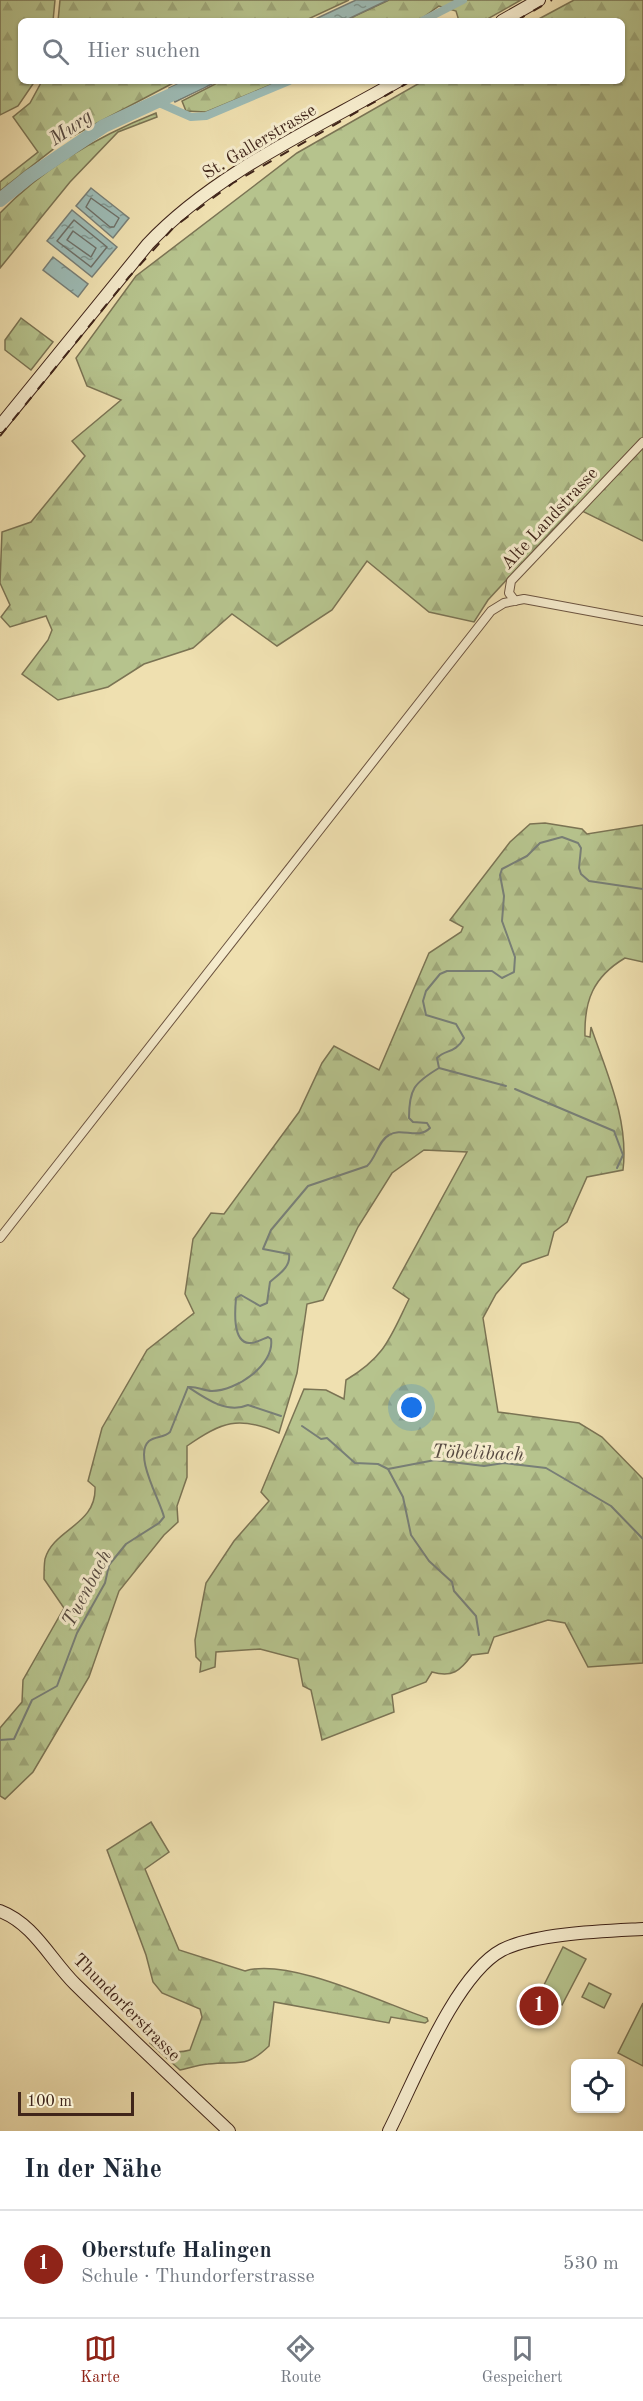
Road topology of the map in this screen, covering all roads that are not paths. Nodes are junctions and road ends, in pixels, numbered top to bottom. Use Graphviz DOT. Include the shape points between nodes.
graph roads {
  1 [pos="539,0"];
  2 [pos="507,18"];
  3 [pos="393,84"];
  4 [pos="0,426"];
  5 [pos="643,442"];
  6 [pos="515,601"];
  7 [pos="643,621"];
  8 [pos="0,1238"];
  9 [pos="0,1911"];
  10 [pos="643,1929"];
  11 [pos="229,2131"];
  12 [pos="389,2131"];
  1 -- 2 [label="street"];
  3 -- 4 [label="street, St. Gallerstrasse" via="224,182 180,213 148,244"];
  5 -- 6 [label="street, Alte Landstrasse" via="511,581 509,593"];
  6 -- 7 [label="street" via="525,599"];
  6 -- 8 [label="street, Alte Landstrasse" via="491,611"];
  9 -- 11 [label="street, Thundorferstrasse" via="28,1928 73,1981"];
  10 -- 12 [label="street" via="530,1941 503,1950 478,1968 461,1989"];
}
